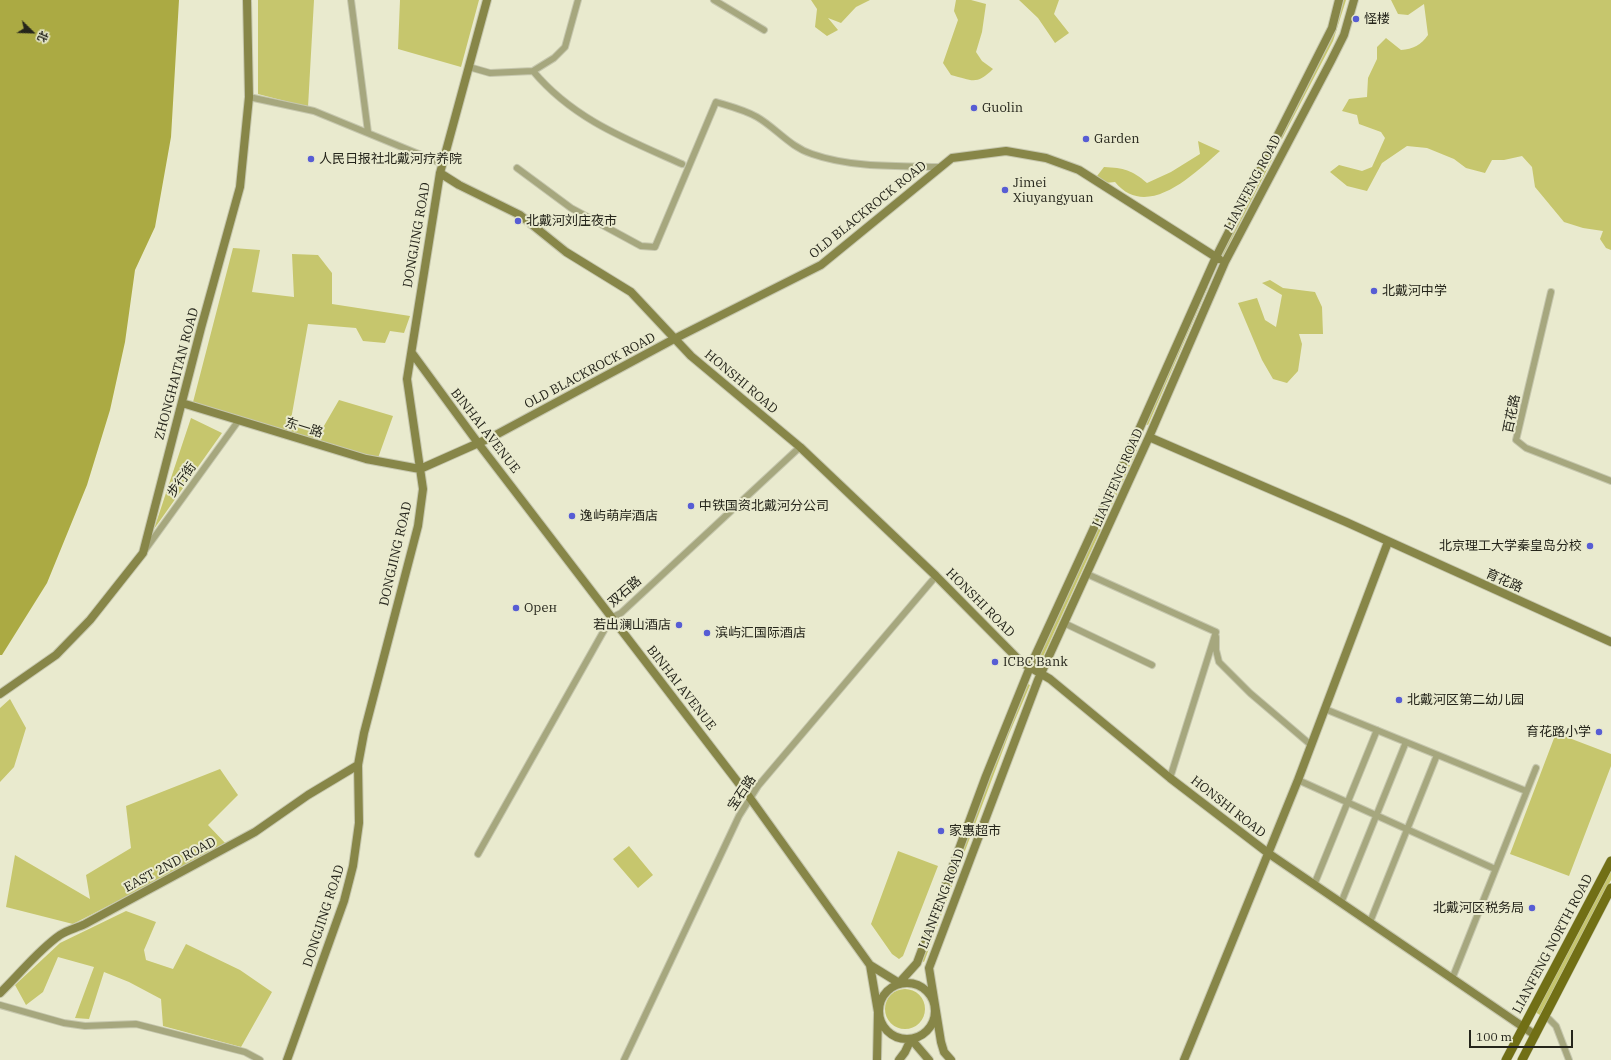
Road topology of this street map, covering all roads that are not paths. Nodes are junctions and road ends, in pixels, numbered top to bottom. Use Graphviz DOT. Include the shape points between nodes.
graph roads {
  1 [pos="247,0"];
  2 [pos="351,0"];
  3 [pos="487,0"];
  4 [pos="578,0"];
  5 [pos="714,0"];
  6 [pos="1339,0"];
  7 [pos="1354,0"];
  8 [pos="764,30"];
  9 [pos="469,67"];
  10 [pos="533,71"];
  11 [pos="249,97"];
  12 [pos="368,132"];
  13 [pos="443,164"];
  14 [pos="682,164"];
  15 [pos="517,168"];
  16 [pos="941,168"];
  17 [pos="440,174"];
  18 [pos="1216,258"];
  19 [pos="1225,262"];
  20 [pos="1551,292"];
  21 [pos="674,340"];
  22 [pos="412,352"];
  23 [pos="182,403"];
  24 [pos="240,420"];
  25 [pos="1138,432"];
  26 [pos="1149,437"];
  27 [pos="478,443"];
  28 [pos="800,447"];
  29 [pos="420,469"];
  30 [pos="1611,481"];
  31 [pos="1388,542"];
  32 [pos="143,553"];
  33 [pos="1087,574"];
  34 [pos="936,576"];
  35 [pos="612,618"];
  36 [pos="1064,622"];
  37 [pos="1216,632"];
  38 [pos="1611,642"];
  39 [pos="1152,665"];
  40 [pos="1030,667"];
  41 [pos="1041,674"];
  42 [pos="0,694"];
  43 [pos="1324,709"];
  44 [pos="1377,730"];
  45 [pos="1406,742"];
  46 [pos="1311,745"];
  47 [pos="1437,755"];
  48 [pos="358,765"];
  49 [pos="1536,768"];
  50 [pos="1170,778"];
  51 [pos="1298,780"];
  52 [pos="1526,791"];
  53 [pos="750,798"];
  54 [pos="1348,802"];
  55 [pos="1376,815"];
  56 [pos="1406,829"];
  57 [pos="1268,853"];
  58 [pos="478,854"];
  59 [pos="1611,860"];
  60 [pos="1495,869"];
  61 [pos="1314,885"];
  62 [pos="1611,888"];
  63 [pos="1341,903"];
  64 [pos="1370,922"];
  65 [pos="870,965"];
  66 [pos="1452,979"];
  67 [pos="899,983"];
  68 [pos="0,993"];
  69 [pos="935,1004"];
  70 [pos="0,1005"];
  71 [pos="878,1012"];
  72 [pos="1545,1015"];
  73 [pos="1523,1027"];
  74 [pos="1535,1035"];
  75 [pos="911,1039"];
  76 [pos="878,1059"];
  77 [pos="260,1060"];
  78 [pos="287,1060"];
  79 [pos="624,1060"];
  80 [pos="899,1060"];
  81 [pos="929,1060"];
  82 [pos="950,1060"];
  83 [pos="1184,1060"];
  84 [pos="1506,1060"];
  85 [pos="1522,1060"];
  86 [pos="1569,1060"];
  1 -- 11 [label="main road, ZHONGHAITAN ROAD"];
  2 -- 12 [label="street"];
  3 -- 9 [label="main road, DONGJING ROAD"];
  4 -- 10 [label="street" via="565,47 554,58"];
  5 -- 8 [label="street"];
  6 -- 18 [label="main road, LIANFENG ROAD" via="1332,28"];
  7 -- 19 [label="main road, LIANFENG ROAD" via="1341,42"];
  9 -- 10 [label="street" via="490,73"];
  9 -- 13 [label="main road, DONGJING ROAD"];
  10 -- 14 [label="street" via="545,86 565,103 602,128"];
  11 -- 12 [label="street" via="314,111"];
  11 -- 23 [label="main road, ZHONGHAITAN ROAD" via="240,187"];
  12 -- 13 [label="street"];
  13 -- 17 [label="main road, DONGJING ROAD"];
  15 -- 16 [label="street" via="570,208 641,246 655,247 716,102 756,116 791,144 812,154 869,164"];
  16 -- 18 [label="main road, OLD BLACKROCK ROAD" via="952,158 1006,151 1046,158 1080,170"];
  16 -- 21 [label="main road, OLD BLACKROCK ROAD" via="821,265"];
  17 -- 21 [label="main road, HONSHI ROAD" via="520,215 566,252 631,292 654,314"];
  17 -- 22 [label="main road, DONGJING ROAD"];
  18 -- 19 [label="main road, OLD BLACKROCK ROAD"];
  18 -- 25 [label="main road, LIANFENG ROAD"];
  19 -- 26 [label="main road, LIANFENG ROAD"];
  20 -- 30 [label="street, 百花路" via="1516,440 1526,448"];
  21 -- 27 [label="main road, OLD BLACKROCK ROAD"];
  21 -- 28 [label="main road, HONSHI ROAD"];
  22 -- 27 [label="main road, BINHAI AVENUE"];
  22 -- 29 [label="main road, DONGJING ROAD" via="407,379"];
  23 -- 24 [label="main road, 东一路"];
  23 -- 32 [label="main road, ZHONGHAITAN ROAD"];
  24 -- 29 [label="main road, 东一路" via="366,459"];
  24 -- 32 [label="street, 步行街"];
  25 -- 26 [label="street"];
  25 -- 40 [label="main road, LIANFENG ROAD"];
  26 -- 31 [label="main road, 育花路"];
  26 -- 33 [label="main road, LIANFENG ROAD"];
  27 -- 29 [label="main road, OLD BLACKROCK ROAD"];
  27 -- 35 [label="main road, BINHAI AVENUE"];
  28 -- 34 [label="main road, HONSHI ROAD"];
  28 -- 35 [label="street, 双石路" via="621,613"];
  29 -- 48 [label="main road, DONGJING ROAD" via="423,489 418,526"];
  31 -- 38 [label="main road, 育花路"];
  31 -- 43 [label="main road"];
  32 -- 42 [label="main road, ZHONGHAITAN ROAD" via="90,620 56,655"];
  33 -- 36 [label="main road, LIANFENG ROAD"];
  33 -- 37 [label="street"];
  34 -- 40 [label="main road, HONSHI ROAD" via="1021,662"];
  34 -- 53 [label="street, 宝石路"];
  35 -- 53 [label="main road, BINHAI AVENUE"];
  35 -- 58 [label="street, 双石路"];
  36 -- 39 [label="street"];
  36 -- 41 [label="main road, LIANFENG ROAD"];
  37 -- 46 [label="street" via="1219,662 1250,693"];
  37 -- 50 [label="street"];
  40 -- 41 [label="main road, HONSHI ROAD"];
  40 -- 67 [label="main road, LIANFENG ROAD" via="983,784 917,962"];
  41 -- 50 [label="main road, HONSHI ROAD" via="1050,678"];
  41 -- 69 [label="main road, LIANFENG ROAD" via="929,968"];
  43 -- 44 [label="street"];
  43 -- 46 [label="main road"];
  44 -- 45 [label="street"];
  44 -- 54 [label="street"];
  45 -- 47 [label="street"];
  45 -- 55 [label="street"];
  46 -- 51 [label="main road"];
  47 -- 52 [label="street"];
  47 -- 56 [label="street"];
  48 -- 68 [label="main road, EAST 2ND ROAD" via="308,795 256,832 85,924 61,934 36,954"];
  48 -- 78 [label="main road, DONGJING ROAD" via="359,823 353,866 344,901"];
  49 -- 52 [label="street"];
  50 -- 57 [label="main road, HONSHI ROAD"];
  51 -- 54 [label="street"];
  51 -- 57 [label="main road"];
  52 -- 60 [label="street"];
  53 -- 65 [label="main road, BINHAI AVENUE"];
  53 -- 79 [label="street, 宝石路" via="739,816"];
  54 -- 55 [label="street"];
  54 -- 61 [label="street"];
  55 -- 56 [label="street"];
  55 -- 63 [label="street"];
  56 -- 60 [label="street"];
  56 -- 64 [label="street"];
  57 -- 61 [label="main road, HONSHI ROAD"];
  57 -- 83 [label="main road"];
  59 -- 73 [label="main road, LIANFENG NORTH ROAD"];
  60 -- 66 [label="street"];
  61 -- 63 [label="main road, HONSHI ROAD"];
  62 -- 72 [label="main road, LIANFENG NORTH ROAD"];
  63 -- 64 [label="main road, HONSHI ROAD"];
  64 -- 66 [label="main road, HONSHI ROAD"];
  65 -- 67 [label="main road"];
  65 -- 71 [label="main road"];
  66 -- 73 [label="main road, HONSHI ROAD"];
  67 -- 69 [label="main road" via="908,982 921,986"];
  67 -- 71 [label="main road" via="890,987 884,994"];
  69 -- 75 [label="main road" via="933,1023 920,1036"];
  69 -- 82 [label="main road" via="944,1052"];
  70 -- 77 [label="street" via="64,1023 85,1026 136,1024 245,1052"];
  71 -- 75 [label="main road" via="880,1022 889,1033 902,1039"];
  71 -- 76 [label="main road"];
  72 -- 74 [label="main road, LIANFENG NORTH ROAD"];
  72 -- 86 [label="street" via="1556,1026"];
  73 -- 74 [label="main road, HONSHI ROAD"];
  73 -- 84 [label="main road, LIANFENG NORTH ROAD"];
  74 -- 85 [label="main road, LIANFENG NORTH ROAD"];
  75 -- 80 [label="main road"];
  75 -- 81 [label="main road"];
}
